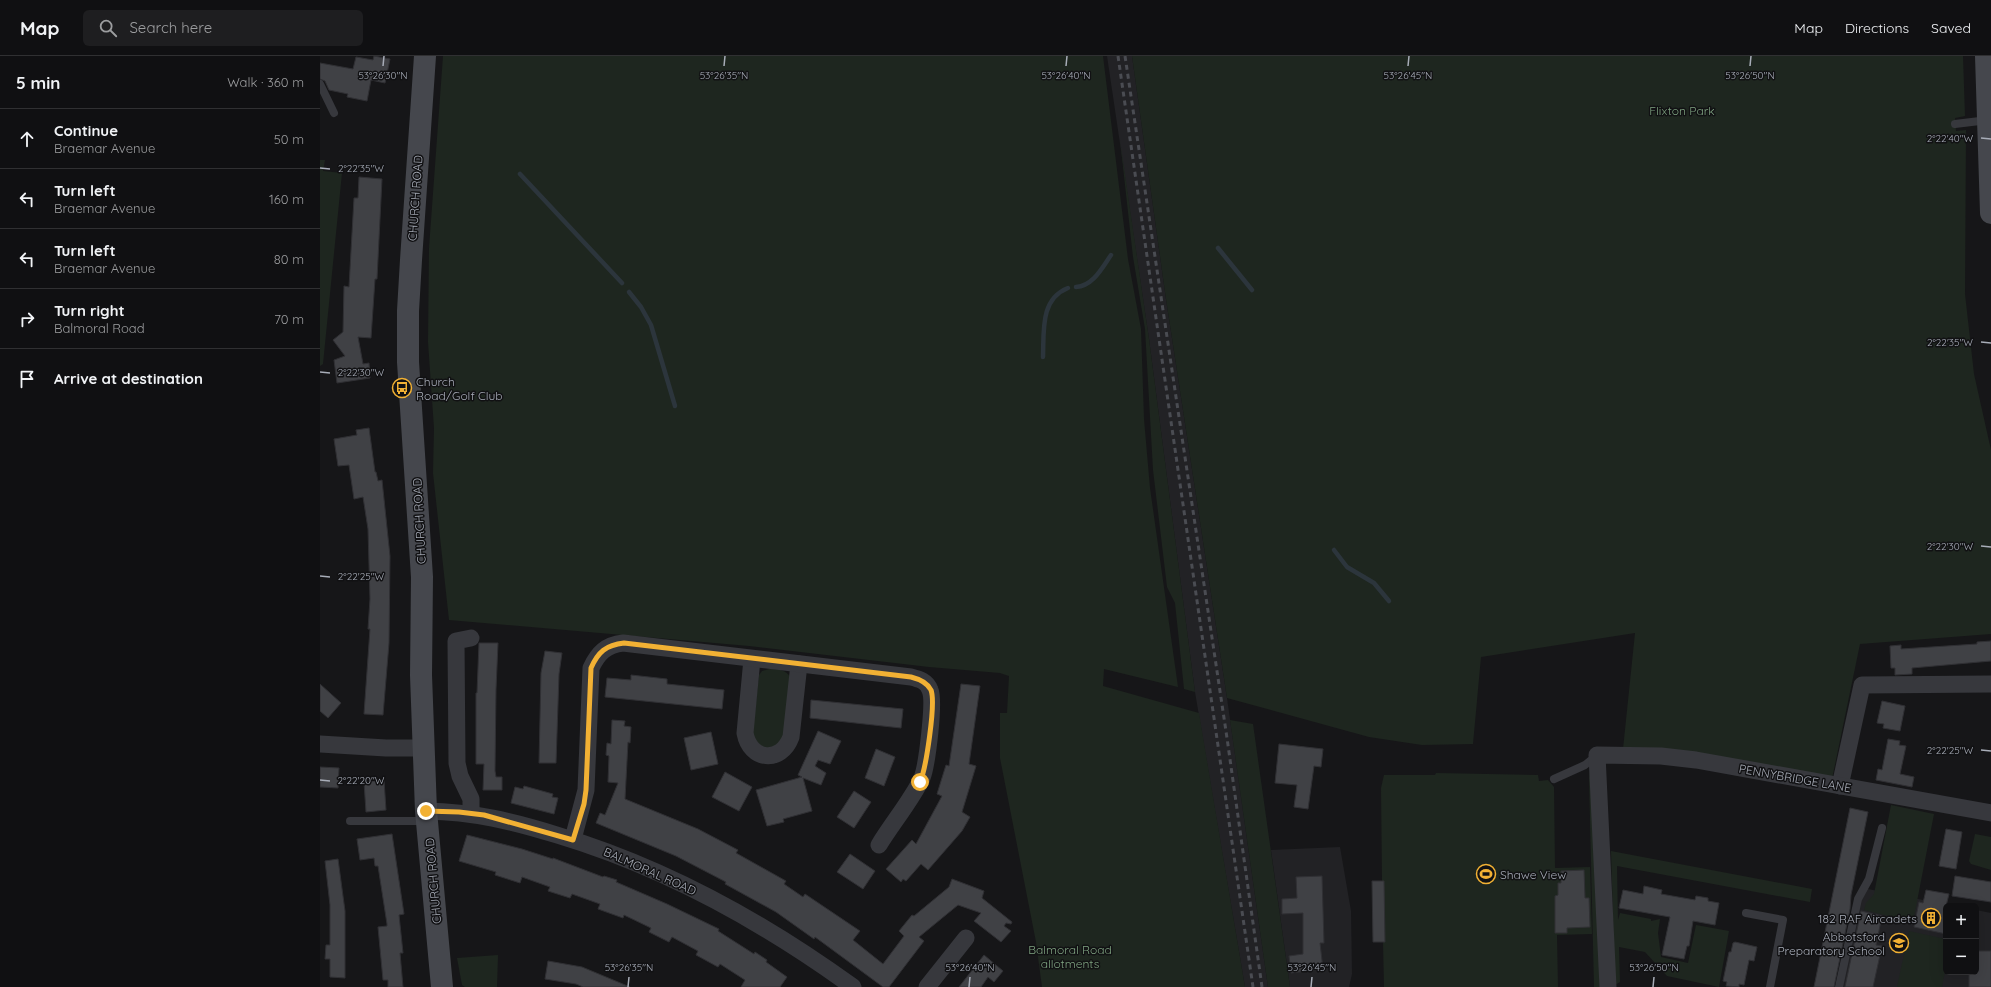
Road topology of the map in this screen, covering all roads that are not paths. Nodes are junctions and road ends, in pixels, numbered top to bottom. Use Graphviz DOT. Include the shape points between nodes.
graph roads {
  1 [pos="425,56"];
  2 [pos="1986,56"];
  3 [pos="320,84"];
  4 [pos="334,114"];
  5 [pos="1989,120"];
  6 [pos="1955,124"];
  7 [pos="1991,213"];
  8 [pos="471,638"];
  9 [pos="752,659"];
  10 [pos="799,664"];
  11 [pos="1991,684"];
  12 [pos="320,744"];
  13 [pos="423,748"];
  14 [pos="1597,756"];
  15 [pos="1554,779"];
  16 [pos="1840,786"];
  17 [pos="471,813"];
  18 [pos="1991,813"];
  19 [pos="427,816"];
  20 [pos="350,821"];
  21 [pos="1882,828"];
  22 [pos="573,840"];
  23 [pos="879,845"];
  24 [pos="1746,913"];
  25 [pos="966,938"];
  26 [pos="442,987"];
  27 [pos="853,987"];
  28 [pos="927,987"];
  29 [pos="1608,987"];
  30 [pos="1770,987"];
  31 [pos="1839,987"];
  1 -- 13 [label="main road, CHURCH ROAD" via="408,311 408,362 422,577"];
  2 -- 5 [label="main road"];
  3 -- 4 [label="lane"];
  5 -- 6 [label="lane"];
  5 -- 7 [label="main road"];
  8 -- 17 [label="street" via="456,641 455,673 457,770 469,792"];
  9 -- 10 [label="street"];
  9 -- 10 [label="street" via="746,741 758,754 767,756 782,751 789,741"];
  9 -- 22 [label="street" via="624,643 606,647 600,653 594,661 590,676 586,790"];
  10 -- 23 [label="street" via="911,677 923,681 931,691 933,704 923,776"];
  11 -- 16 [label="street" via="1862,685"];
  12 -- 13 [label="street"];
  13 -- 19 [label="main road, CHURCH ROAD"];
  14 -- 15 [label="lane" via="1585,765"];
  14 -- 16 [label="street, PENNYBRIDGE LANE" via="1678,757"];
  14 -- 29 [label="street"];
  16 -- 18 [label="street, PENNYBRIDGE LANE"];
  17 -- 19 [label="street, BALMORAL ROAD"];
  17 -- 22 [label="street, BALMORAL ROAD"];
  19 -- 20 [label="lane"];
  19 -- 26 [label="main road, CHURCH ROAD"];
  21 -- 31 [label="lane" via="1870,879 1858,899"];
  22 -- 27 [label="street, BALMORAL ROAD" via="624,858 705,895 787,941"];
  24 -- 30 [label="lane" via="1782,920"];
  25 -- 28 [label="street"];
}
